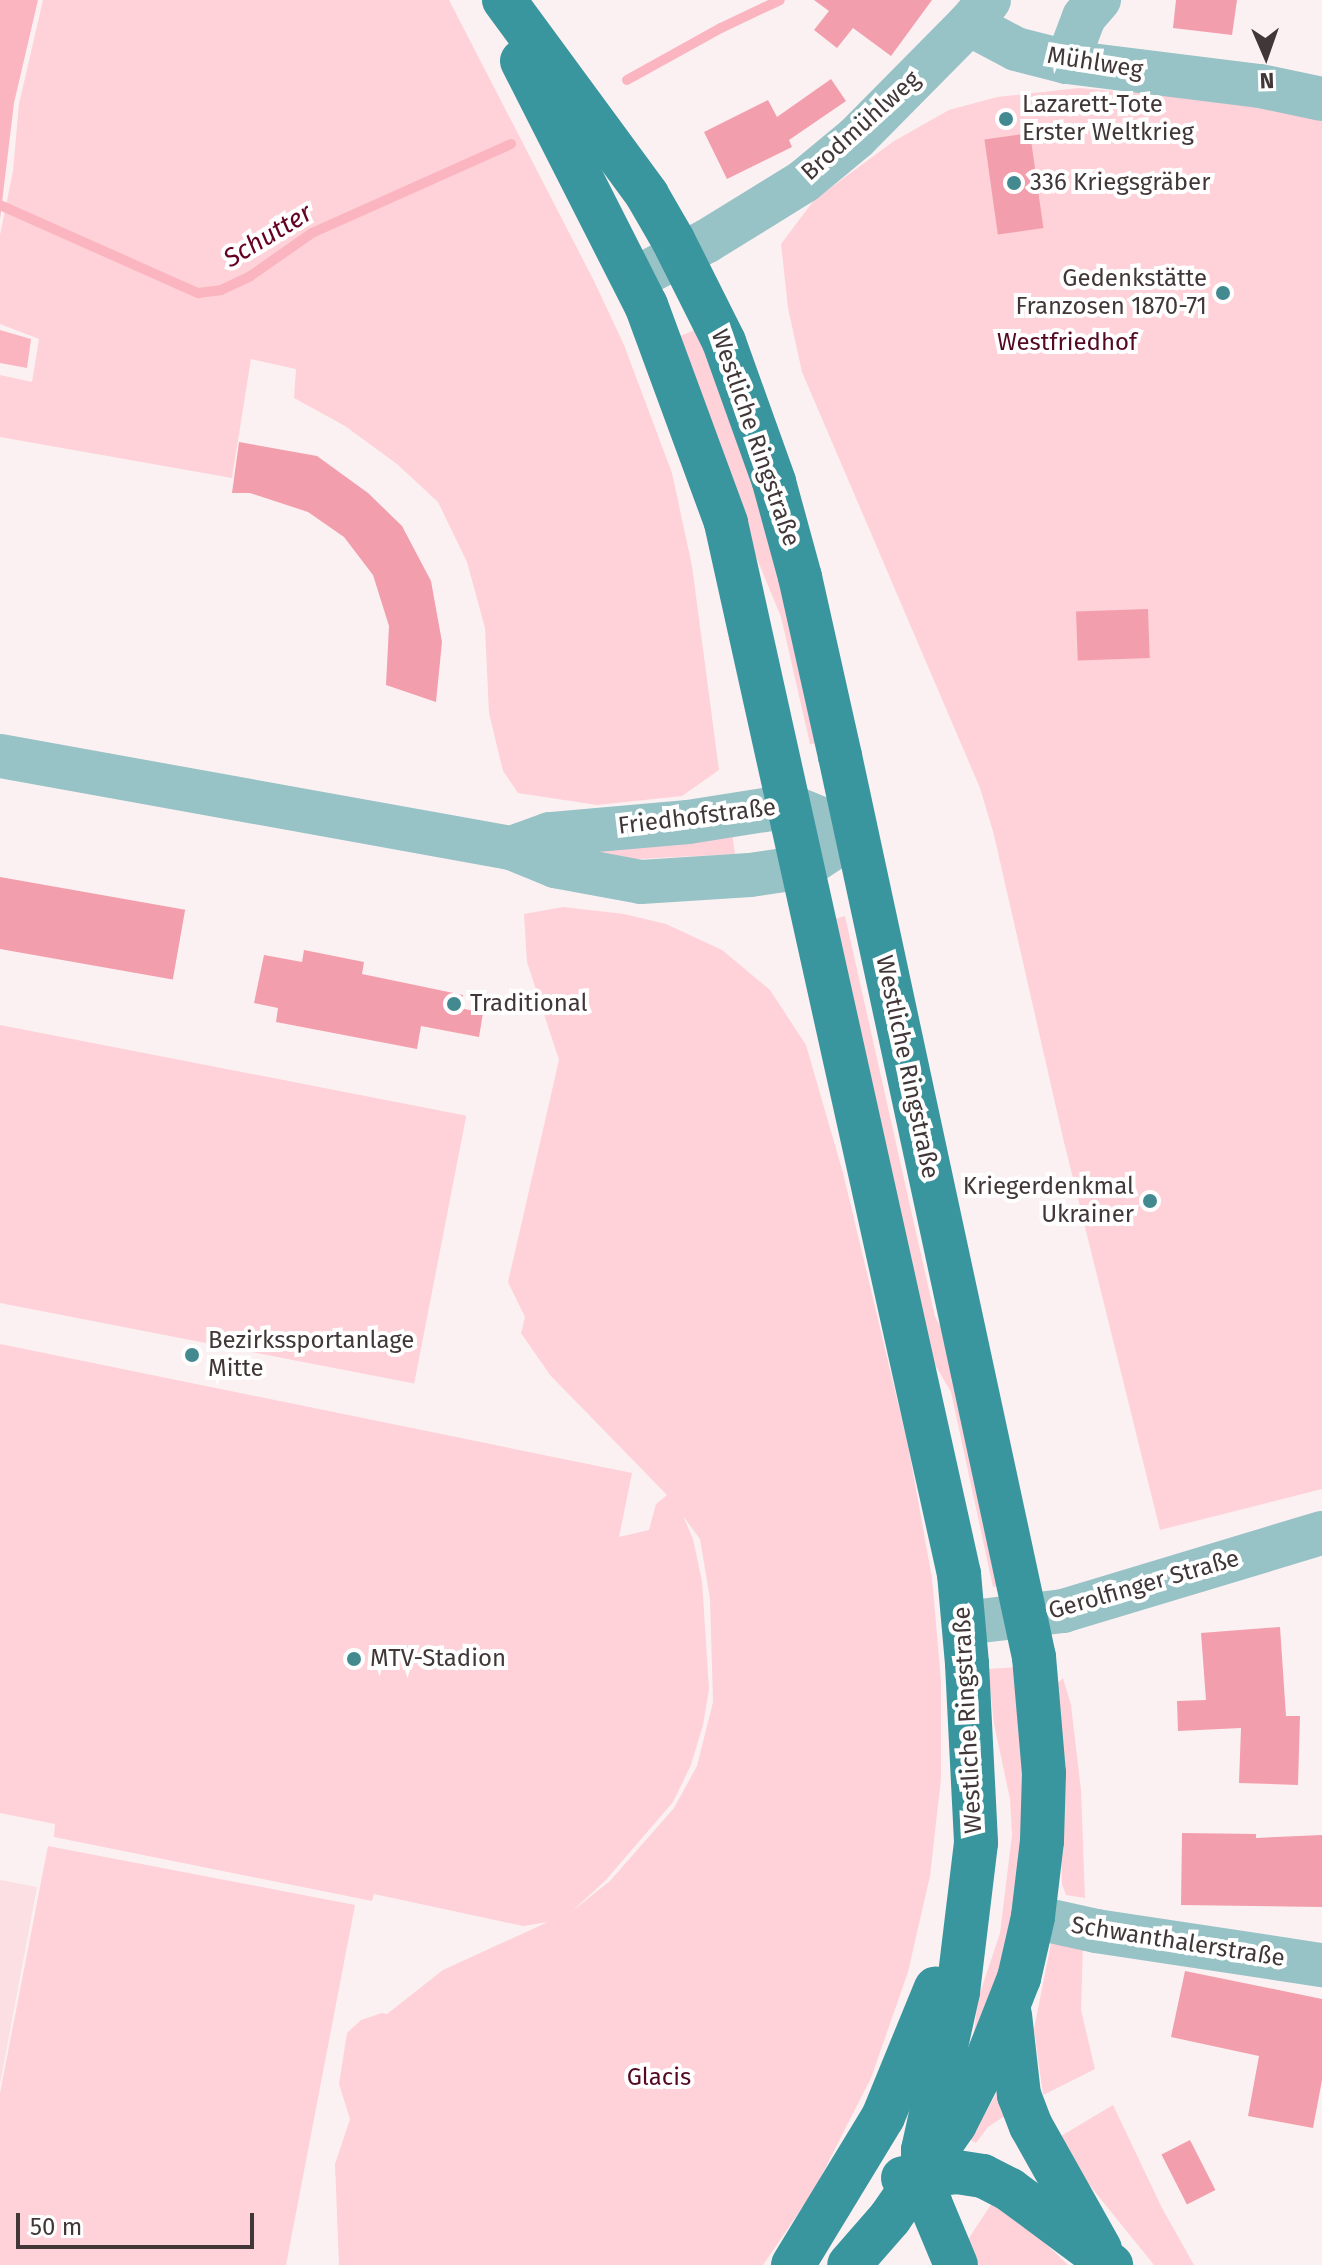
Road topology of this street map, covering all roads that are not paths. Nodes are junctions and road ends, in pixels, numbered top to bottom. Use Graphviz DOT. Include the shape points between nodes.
graph roads {
  1 [pos="1099,0"];
  2 [pos="505,2"];
  3 [pos="979,12"];
  4 [pos="1067,62"];
  5 [pos="1322,99"];
  6 [pos="681,256"];
  7 [pos="634,279"];
  8 [pos="0,756"];
  9 [pos="790,806"];
  10 [pos="856,833"];
  11 [pos="511,848"];
  12 [pos="804,867"];
  13 [pos="1322,1533"];
  14 [pos="1026,1618"];
  15 [pos="964,1623"];
  16 [pos="973,1884"];
  17 [pos="1033,1917"];
  18 [pos="1322,1965"];
  19 [pos="1009,2007"];
  20 [pos="923,2174"];
  21 [pos="825,2214"];
  22 [pos="1109,2263"];
  23 [pos="793,2265"];
  24 [pos="849,2265"];
  25 [pos="956,2265"];
  1 -- 4 [label="street" via="1084,17"];
  2 -- 6 [label="main road, Westliche Ringstraße" via="647,195"];
  2 -- 7 [label="main road, Westliche Ringstraße"];
  3 -- 4 [label="street, Mühlweg" via="1016,49"];
  3 -- 6 [label="street, Brodmühlweg" via="856,138 804,181"];
  4 -- 5 [label="street, Mühlweg"];
  6 -- 7 [label="street, Brodmühlweg"];
  6 -- 10 [label="main road, Westliche Ringstraße" via="724,342 778,494"];
  7 -- 9 [label="main road, Westliche Ringstraße" via="726,523"];
  8 -- 11 [label="street, Friedhofstraße"];
  9 -- 10 [label="street, Friedhofstraße"];
  9 -- 11 [label="street, Friedhofstraße" via="688,822 550,834"];
  9 -- 12 [label="main road, Westliche Ringstraße"];
  10 -- 12 [label="street, Friedhofstraße"];
  10 -- 14 [label="main road, Westliche Ringstraße"];
  11 -- 12 [label="street, Friedhofstraße" via="555,866 641,882"];
  12 -- 15 [label="main road, Westliche Ringstraße" via="946,1512"];
  13 -- 14 [label="street, Gerolfinger Straße" via="1120,1596"];
  14 -- 15 [label="street, Gerolfinger Straße"];
  14 -- 17 [label="main road, Westliche Ringstraße" via="1044,1773"];
  15 -- 16 [label="main road, Westliche Ringstraße" via="975,1786"];
  16 -- 20 [label="main road, Westliche Ringstraße" via="958,1992 923,2150"];
  16 -- 21 [label="main road, Westliche Ringstraße" via="883,2117"];
  17 -- 18 [label="street, Schwanthalerstraße"];
  17 -- 19 [label="main road, Westliche Ringstraße"];
  19 -- 20 [label="main road, Westliche Ringstraße" via="984,2067"];
  19 -- 22 [label="main road" via="1014,2071 1031,2126"];
  20 -- 21 [label="main road" via="857,2193"];
  20 -- 22 [label="main road" via="983,2176"];
  20 -- 24 [label="main road, Westliche Ringstraße"];
  20 -- 25 [label="main road"];
  21 -- 23 [label="main road, Westliche Ringstraße"];
}
